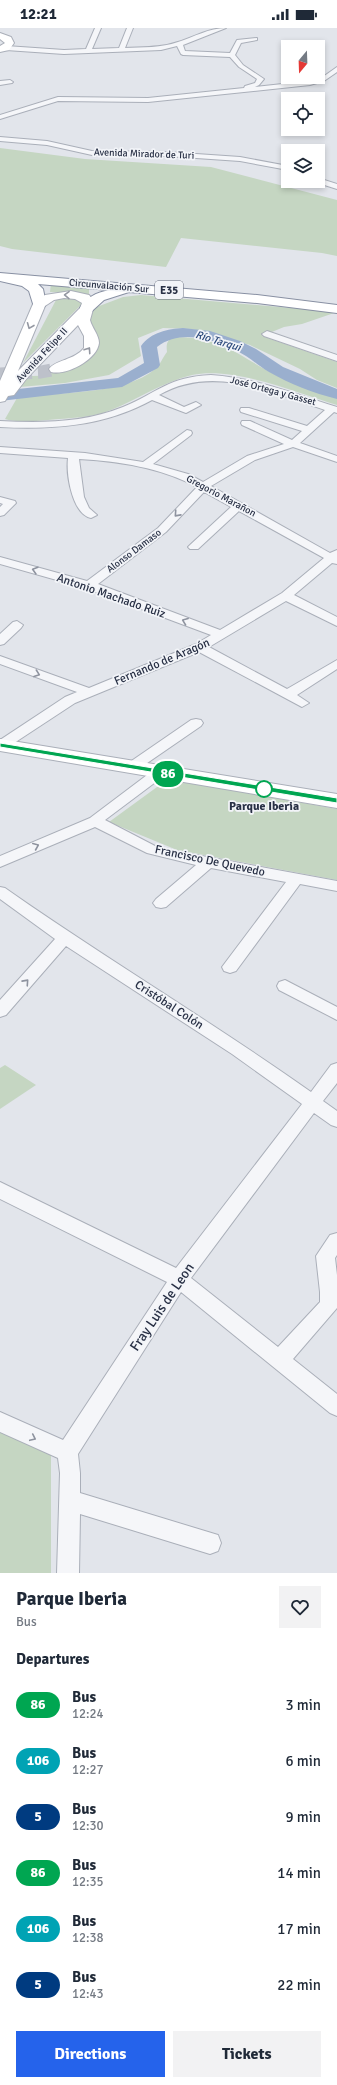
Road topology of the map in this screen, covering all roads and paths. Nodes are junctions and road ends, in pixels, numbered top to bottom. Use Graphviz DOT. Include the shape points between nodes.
graph roads {
  1 [pos="98,28"];
  2 [pos="130,28"];
  3 [pos="224,28"];
  4 [pos="0,36"];
  5 [pos="255,39"];
  6 [pos="179,44"];
  7 [pos="3,48"];
  8 [pos="121,50"];
  9 [pos="88,51"];
  10 [pos="232,55"];
  11 [pos="337,68"];
  12 [pos="10,82"];
  13 [pos="0,83"];
  14 [pos="239,90"];
  15 [pos="0,116"];
  16 [pos="0,139"];
  17 [pos="281,167"];
  18 [pos="325,183"];
  19 [pos="337,187"];
  20 [pos="0,269"];
  21 [pos="0,277"];
  22 [pos="176,291"];
  23 [pos="337,300"];
  24 [pos="39,304"];
  25 [pos="87,308"];
  26 [pos="337,308"];
  27 [pos="267,334"];
  28 [pos="21,348"];
  29 [pos="337,358"];
  30 [pos="0,362"];
  31 [pos="56,369"];
  32 [pos="4,389"];
  33 [pos="152,396"];
  34 [pos="0,405"];
  35 [pos="196,405"];
  36 [pos="335,409"];
  37 [pos="245,410"];
  38 [pos="246,423"];
  39 [pos="0,424"];
  40 [pos="310,430"];
  41 [pos="187,433"];
  42 [pos="293,444"];
  43 [pos="0,450"];
  44 [pos="74,455"];
  45 [pos="337,459"];
  46 [pos="145,465"];
  47 [pos="204,486"];
  48 [pos="0,500"];
  49 [pos="238,505"];
  50 [pos="0,513"];
  51 [pos="91,516"];
  52 [pos="194,547"];
  53 [pos="335,557"];
  54 [pos="0,560"];
  55 [pos="89,585"];
  56 [pos="286,596"];
  57 [pos="337,622"];
  58 [pos="18,626"];
  59 [pos="221,635"];
  60 [pos="0,641"];
  61 [pos="200,647"];
  62 [pos="0,660"];
  63 [pos="337,664"];
  64 [pos="88,692"];
  65 [pos="287,695"];
  66 [pos="302,703"];
  67 [pos="196,723"];
  68 [pos="0,746"];
  69 [pos="132,767"];
  70 [pos="160,772"];
  71 [pos="337,801"];
  72 [pos="95,821"];
  73 [pos="0,862"];
  74 [pos="208,862"];
  75 [pos="296,879"];
  76 [pos="337,886"];
  77 [pos="0,892"];
  78 [pos="161,903"];
  79 [pos="65,938"];
  80 [pos="230,966"];
  81 [pos="285,986"];
  82 [pos="0,1011"];
  83 [pos="337,1014"];
  84 [pos="337,1070"];
  85 [pos="313,1102"];
  86 [pos="337,1120"];
  87 [pos="0,1190"];
  88 [pos="337,1241"];
  89 [pos="179,1279"];
  90 [pos="279,1360"];
  91 [pos="337,1406"];
  92 [pos="0,1422"];
  93 [pos="67,1452"];
  94 [pos="69,1500"];
  95 [pos="210,1543"];
  96 [pos="68,1573"];
  1 -- 9 [label="street"];
  2 -- 8 [label="street"];
  3 -- 6 [label="street"];
  4 -- 7 [label="main road" via="10,41"];
  5 -- 10 [label="street" via="239,41"];
  6 -- 8 [label="street" via="161,48"];
  6 -- 10 [label="street" via="183,53"];
  7 -- 9 [label="street" via="54,52"];
  8 -- 9 [label="street"];
  10 -- 14 [label="street" via="241,66 261,79 257,84"];
  11 -- 14 [label="street" via="322,80 310,83"];
  12 -- 13 [label="street"];
  14 -- 15 [label="street" via="148,100 58,100"];
  16 -- 17 [label="street, Avenida Mirador de Turi" via="47,143 92,153 168,154 240,159"];
  18 -- 19 [label="street"];
  20 -- 23 [label="highway, Circunvalación Sur / E35" via="192,284"];
  21 -- 22 [label="highway, Circunvalación Sur / E35"];
  21 -- 24 [label="highway" via="22,281 32,286 38,293"];
  22 -- 25 [label="highway" via="128,290 107,294 99,297"];
  22 -- 26 [label="highway, Circunvalación Sur / E35"];
  25 -- 24 [label="main road, one-way" via="89,302 86,298 71,295 51,296"];
  24 -- 28 [label="main road, Avenida Felipe II, one-way"];
  31 -- 25 [label="main road, one-way" via="77,361 89,352 92,346 91,336 83,322"];
  25 -- 32 [label="main road, Avenida Felipe II"];
  27 -- 29 [label="street"];
  28 -- 30 [label="main road" via="7,360"];
  28 -- 32 [label="main road, Avenida Felipe II"];
  32 -- 34 [label="main road, Avenida Felipe II"];
  33 -- 35 [label="street" via="181,409 186,410"];
  33 -- 36 [label="street, José Ortega y Gasset" via="172,385 191,379 229,379 294,395"];
  33 -- 39 [label="street, José Ortega y Gasset" via="127,409 79,422"];
  36 -- 40 [label="street, Alonso Damaso"];
  37 -- 40 [label="street"];
  38 -- 42 [label="street"];
  40 -- 42 [label="street, Alonso Damaso"];
  41 -- 46 [label="street"];
  42 -- 45 [label="street"];
  42 -- 47 [label="street, Alonso Damaso" via="251,458"];
  43 -- 44 [label="street, Gregorio Marañon"];
  44 -- 46 [label="street, Gregorio Marañon"];
  44 -- 51 [label="street" via="78,499"];
  46 -- 47 [label="street, Gregorio Marañon" via="184,476"];
  47 -- 49 [label="street, Gregorio Marañon"];
  47 -- 55 [label="street, Alonso Damaso, one-way" via="162,530"];
  48 -- 50 [label="street" via="11,503"];
  49 -- 52 [label="street"];
  49 -- 53 [label="street, Gregorio Marañon"];
  53 -- 56 [label="street, Fernando de Aragón"];
  55 -- 54 [label="street, Antonio Machado Ruiz, one-way"];
  59 -- 55 [label="street, Antonio Machado Ruiz, one-way"];
  56 -- 57 [label="street"];
  56 -- 59 [label="street, Fernando de Aragón"];
  58 -- 60 [label="street"];
  59 -- 61 [label="street, Fernando de Aragón"];
  61 -- 64 [label="street, Fernando de Aragón"];
  61 -- 65 [label="street"];
  62 -- 64 [label="street, one-way"];
  63 -- 65 [label="street"];
  64 -- 68 [label="street, Fernando de Aragón" via="70,700"];
  65 -- 66 [label="street"];
  67 -- 69 [label="street"];
  68 -- 69 [label="main road"];
  69 -- 70 [label="main road"];
  70 -- 71 [label="main road"];
  70 -- 72 [label="street"];
  73 -- 72 [label="street, one-way"];
  72 -- 74 [label="street, Francisco De Quevedo" via="152,850"];
  74 -- 75 [label="street, Francisco De Quevedo"];
  74 -- 78 [label="street"];
  75 -- 76 [label="street, Francisco De Quevedo"];
  75 -- 80 [label="street"];
  77 -- 79 [label="street, Cristóbal Colón"];
  82 -- 79 [label="street, one-way"];
  79 -- 85 [label="street, Cristóbal Colón" via="238,1049"];
  81 -- 83 [label="street"];
  84 -- 85 [label="street, Fray Luis de Leon"];
  85 -- 86 [label="street, Cristóbal Colón"];
  85 -- 89 [label="street, Fray Luis de Leon"];
  87 -- 89 [label="street"];
  88 -- 90 [label="street" via="325,1256 330,1292 329,1305"];
  89 -- 90 [label="street"];
  89 -- 93 [label="street, Fray Luis de Leon"];
  90 -- 91 [label="street"];
  92 -- 93 [label="street, one-way"];
  93 -- 94 [label="street" via="70,1473"];
  94 -- 95 [label="street"];
  94 -- 96 [label="street"];
}
